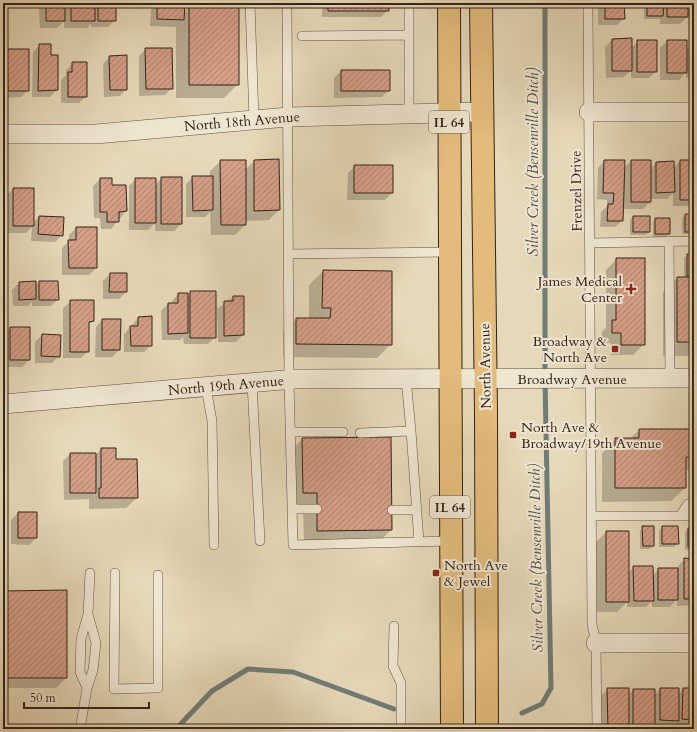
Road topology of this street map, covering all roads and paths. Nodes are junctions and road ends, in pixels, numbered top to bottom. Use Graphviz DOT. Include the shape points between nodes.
graph roads {
  1 [pos="250,3"];
  2 [pos="287,3"];
  3 [pos="409,3"];
  4 [pos="449,3"];
  5 [pos="481,3"];
  6 [pos="588,3"];
  7 [pos="409,35"];
  8 [pos="302,36"];
  9 [pos="482,112"];
  10 [pos="589,112"];
  11 [pos="694,112"];
  12 [pos="450,113"];
  13 [pos="409,114"];
  14 [pos="288,117"];
  15 [pos="254,120"];
  16 [pos="3,134"];
  17 [pos="694,241"];
  18 [pos="669,242"];
  19 [pos="591,243"];
  20 [pos="449,252"];
  21 [pos="288,254"];
  22 [pos="449,378"];
  23 [pos="670,378"];
  24 [pos="694,378"];
  25 [pos="406,379"];
  26 [pos="485,379"];
  27 [pos="591,379"];
  28 [pos="289,380"];
  29 [pos="252,383"];
  30 [pos="206,387"];
  31 [pos="3,404"];
  32 [pos="411,430"];
  33 [pos="290,432"];
  34 [pos="342,432"];
  35 [pos="360,432"];
  36 [pos="694,503"];
  37 [pos="292,509"];
  38 [pos="317,509"];
  39 [pos="392,510"];
  40 [pos="417,510"];
  41 [pos="592,516"];
  42 [pos="680,516"];
  43 [pos="694,516"];
  44 [pos="260,541"];
  45 [pos="450,541"];
  46 [pos="419,542"];
  47 [pos="214,545"];
  48 [pos="90,573"];
  49 [pos="115,574"];
  50 [pos="158,575"];
  51 [pos="88,614"];
  52 [pos="394,626"];
  53 [pos="596,643"];
  54 [pos="694,643"];
  55 [pos="87,688"];
  56 [pos="80,729"];
  57 [pos="401,729"];
  58 [pos="452,729"];
  59 [pos="487,729"];
  60 [pos="597,729"];
  1 -- 15 [label="lane"];
  2 -- 14 [label="lane"];
  3 -- 7 [label="lane"];
  4 -- 12 [label="main road, IL 64"];
  5 -- 9 [label="main road, North Avenue / IL 64"];
  6 -- 10 [label="lane, Frenzel Drive"];
  7 -- 8 [label="lane"];
  7 -- 13 [label="lane"];
  9 -- 12 [label="street, North 18th Avenue"];
  9 -- 26 [label="main road, North Avenue / IL 64"];
  10 -- 11 [label="street"];
  10 -- 19 [label="lane, Frenzel Drive"];
  12 -- 13 [label="street, North 18th Avenue"];
  12 -- 20 [label="main road, IL 64"];
  13 -- 14 [label="street, North 18th Avenue"];
  14 -- 15 [label="street, North 18th Avenue"];
  14 -- 21 [label="lane"];
  15 -- 16 [label="street, North 18th Avenue" via="96,134"];
  17 -- 18 [label="lane"];
  18 -- 19 [label="lane"];
  18 -- 23 [label="lane"];
  19 -- 27 [label="lane, Frenzel Drive"];
  20 -- 21 [label="lane"];
  20 -- 22 [label="main road, IL 64"];
  21 -- 28 [label="lane"];
  22 -- 25 [label="street, North 19th Avenue"];
  22 -- 26 [label="street, Broadway Avenue"];
  22 -- 45 [label="main road, IL 64"];
  23 -- 24 [label="street, Broadway Avenue"];
  23 -- 27 [label="street, Broadway Avenue"];
  25 -- 28 [label="street, North 19th Avenue"];
  25 -- 32 [label="lane"];
  26 -- 27 [label="street, Broadway Avenue"];
  26 -- 59 [label="main road, North Avenue / IL 64"];
  27 -- 41 [label="lane, Frenzel Drive"];
  28 -- 29 [label="street, North 19th Avenue"];
  28 -- 33 [label="lane"];
  29 -- 30 [label="street, North 19th Avenue"];
  29 -- 44 [label="lane"];
  30 -- 31 [label="street, North 19th Avenue"];
  30 -- 47 [label="lane" via="212,421"];
  32 -- 35 [label="lane"];
  32 -- 40 [label="lane"];
  33 -- 34 [label="lane"];
  33 -- 37 [label="lane"];
  36 -- 42 [label="lane" via="688,504"];
  37 -- 38 [label="lane"];
  37 -- 46 [label="lane" via="293,546"];
  39 -- 40 [label="lane"];
  40 -- 46 [label="lane"];
  41 -- 42 [label="lane"];
  41 -- 53 [label="lane, Frenzel Drive" via="592,624"];
  42 -- 43 [label="lane"];
  45 -- 46 [label="lane"];
  45 -- 58 [label="main road, IL 64"];
  48 -- 51 [label="lane"];
  49 -- 50 [label="lane" via="114,689 158,688"];
  51 -- 55 [label="lane" via="96,643 93,670"];
  51 -- 55 [label="lane" via="80,646 80,672"];
  52 -- 57 [label="lane" via="393,666 401,683"];
  53 -- 54 [label="street"];
  53 -- 60 [label="lane, Frenzel Drive"];
  55 -- 56 [label="lane"];
}
